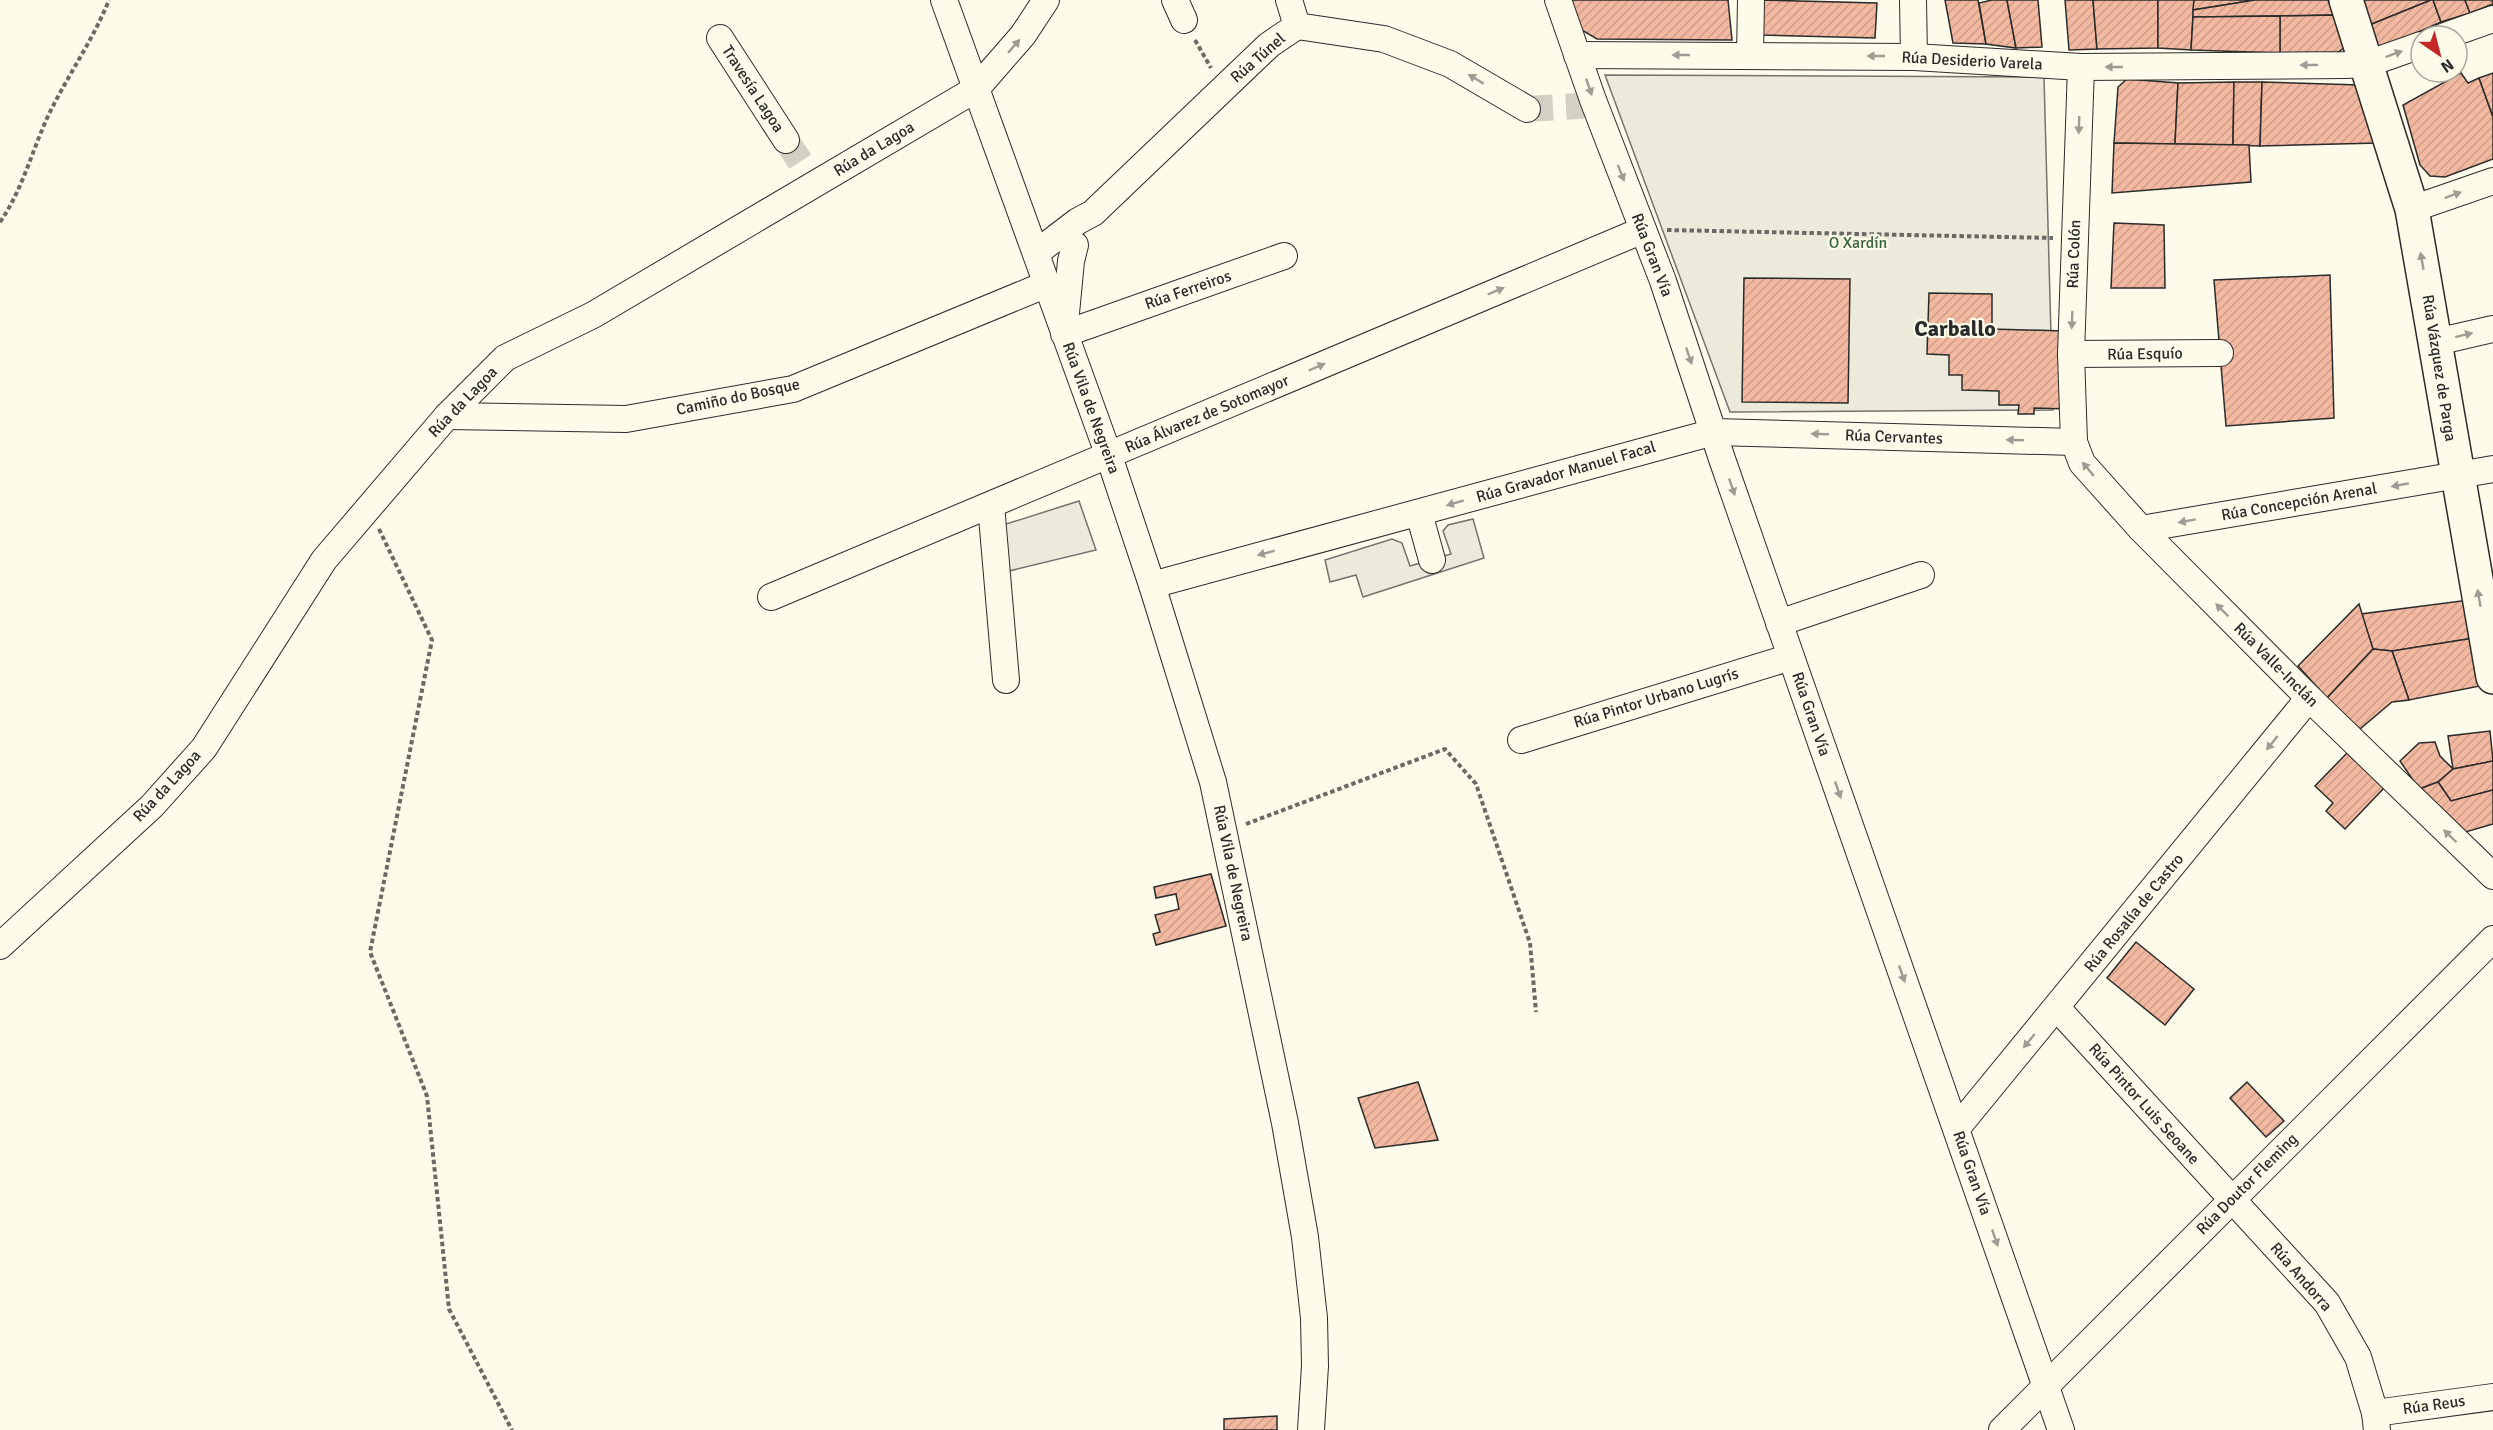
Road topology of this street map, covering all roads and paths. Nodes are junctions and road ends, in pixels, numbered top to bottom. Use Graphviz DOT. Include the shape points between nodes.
graph roads {
  1 [pos="109,0"];
  2 [pos="944,0"];
  3 [pos="1046,0"];
  4 [pos="1289,0"];
  5 [pos="1558,0"];
  6 [pos="1751,0"];
  7 [pos="1913,0"];
  8 [pos="2346,0"];
  9 [pos="1179,10"];
  10 [pos="2493,19"];
  11 [pos="1297,26"];
  12 [pos="2469,28"];
  13 [pos="720,38"];
  14 [pos="2409,49"];
  15 [pos="1577,55"];
  16 [pos="1750,56"];
  17 [pos="1914,57"];
  18 [pos="2367,64"];
  19 [pos="2081,67"];
  20 [pos="976,89"];
  21 [pos="1223,89"];
  22 [pos="1527,109"];
  23 [pos="786,140"];
  24 [pos="2493,181"];
  25 [pos="2412,209"];
  26 [pos="1022,215"];
  27 [pos="0,222"];
  28 [pos="1082,226"];
  29 [pos="1643,230"];
  30 [pos="2075,239"];
  31 [pos="1284,256"];
  32 [pos="1042,268"];
  33 [pos="1067,304"];
  34 [pos="1092,324"];
  35 [pos="2493,328"];
  36 [pos="1064,334"];
  37 [pos="2436,342"];
  38 [pos="2220,353"];
  39 [pos="2071,354"];
  40 [pos="447,416"];
  41 [pos="1714,432"];
  42 [pos="2074,442"];
  43 [pos="1108,456"];
  44 [pos="2493,469"];
  45 [pos="2457,476"];
  46 [pos="991,506"];
  47 [pos="369,507"];
  48 [pos="1419,513"];
  49 [pos="2141,529"];
  50 [pos="1432,560"];
  51 [pos="1921,575"];
  52 [pos="1152,585"];
  53 [pos="771,597"];
  54 [pos="1779,623"];
  55 [pos="1791,657"];
  56 [pos="2493,676"];
  57 [pos="1006,680"];
  58 [pos="2309,698"];
  59 [pos="1521,740"];
  60 [pos="1224,832"];
  61 [pos="2493,876"];
  62 [pos="2493,939"];
  63 [pos="0,946"];
  64 [pos="2057,1008"];
  65 [pos="1536,1012"];
  66 [pos="1957,1128"];
  67 [pos="2232,1200"];
  68 [pos="2045,1384"];
  69 [pos="2493,1397"];
  70 [pos="2376,1422"];
  71 [pos="512,1430"];
  72 [pos="1311,1430"];
  73 [pos="2002,1430"];
  74 [pos="2061,1430"];
  1 -- 27 [label="path" via="50,113 13,203"];
  2 -- 20 [label="street, Rúa Vila de Negreira"];
  20 -- 3 [label="street, Rúa da Lagoa, one-way" via="1023,35"];
  4 -- 11 [label="street"];
  5 -- 15 [label="street, Rúa Gran Vía"];
  6 -- 16 [label="street"];
  7 -- 17 [label="street"];
  8 -- 18 [label="main road, Rúa Vázquez de Parga"];
  9 -- 21 [label="path"];
  10 -- 12 [label="street"];
  11 -- 21 [label="street, Rúa Túnel" via="1269,45"];
  22 -- 11 [label="street, Rúa Túnel, one-way" via="1450,63 1384,39"];
  13 -- 23 [label="street, Travesía Lagoa"];
  18 -- 14 [label="street, Rúa Desiderio Varela, one-way"];
  16 -- 15 [label="street, Rúa Desiderio Varela, one-way"];
  15 -- 29 [label="street, Rúa Gran Vía, one-way"];
  17 -- 16 [label="street, Rúa Desiderio Varela, one-way"];
  17 -- 19 [label="street, Rúa Desiderio Varela"];
  18 -- 19 [label="street, Rúa Desiderio Varela, one-way"];
  18 -- 25 [label="main road, Rúa Vázquez de Parga"];
  19 -- 30 [label="street, Rúa Colón, one-way"];
  20 -- 26 [label="street, Rúa Vila de Negreira"];
  20 -- 40 [label="street, Rúa da Lagoa" via="593,315 505,358"];
  21 -- 28 [label="street, Rúa Túnel"];
  25 -- 24 [label="street, one-way"];
  37 -- 25 [label="main road, Rúa Vázquez de Parga, one-way"];
  26 -- 28 [label="street" via="1038,221"];
  26 -- 32 [label="street, Rúa Vila de Negreira"];
  28 -- 32 [label="street, Rúa Túnel"];
  28 -- 33 [label="street, Rúa Vila de Negreira" via="1071,261"];
  29 -- 30 [label="path"];
  29 -- 41 [label="street, Rúa Gran Vía, one-way"];
  43 -- 29 [label="street, Rúa Álvarez de Sotomayor, one-way"];
  30 -- 39 [label="street, Rúa Colón, one-way"];
  31 -- 34 [label="street, Rúa Ferreiros"];
  32 -- 36 [label="street, Rúa Vila de Negreira"];
  32 -- 40 [label="street, Camiño do Bosque" via="793,389 626,419"];
  33 -- 34 [label="street"];
  33 -- 36 [label="street, Rúa Vila de Negreira"];
  34 -- 36 [label="street, Rúa Ferreiros"];
  37 -- 35 [label="street, one-way"];
  36 -- 43 [label="street, Rúa Vila de Negreira"];
  37 -- 45 [label="main road, Rúa Vázquez de Parga"];
  38 -- 39 [label="street, Rúa Esquío"];
  39 -- 42 [label="street, Rúa Colón"];
  40 -- 47 [label="street, Rúa da Lagoa"];
  42 -- 41 [label="street, Rúa Cervantes, one-way"];
  41 -- 48 [label="street, Rúa Gravador Manuel Facal, one-way"];
  41 -- 54 [label="street, Rúa Gran Vía, one-way"];
  49 -- 42 [label="street, Rúa Valle-Inclán, one-way" via="2082,463"];
  43 -- 46 [label="street, Rúa Álvarez de Sotomayor"];
  43 -- 52 [label="street, Rúa Vila de Negreira"];
  44 -- 45 [label="street, Rúa Concepción Arenal"];
  45 -- 49 [label="street, Rúa Concepción Arenal, one-way"];
  56 -- 45 [label="main road, Rúa Vázquez de Parga, one-way"];
  46 -- 53 [label="street, Rúa Álvarez de Sotomayor"];
  46 -- 57 [label="street"];
  47 -- 63 [label="street, Rúa da Lagoa" via="324,560 204,748 152,806"];
  47 -- 71 [label="path" via="432,640 370,952 427,1096 449,1309"];
  48 -- 50 [label="street"];
  48 -- 52 [label="street, Rúa Gravador Manuel Facal, one-way"];
  58 -- 49 [label="street, Rúa Valle-Inclán, one-way"];
  51 -- 54 [label="street"];
  52 -- 60 [label="street, Rúa Vila de Negreira" via="1194,716"];
  54 -- 55 [label="street, Rúa Gran Vía"];
  55 -- 59 [label="street, Rúa Pintor Urbano Lugrís"];
  55 -- 66 [label="street, Rúa Gran Vía, one-way"];
  61 -- 58 [label="street, Rúa Valle-Inclán, one-way"];
  58 -- 64 [label="street, Rúa Rosalía de Castro, one-way"];
  60 -- 65 [label="path" via="1445,749 1476,784 1530,943"];
  60 -- 72 [label="street, Rúa Vila de Negreira" via="1305,1237 1314,1318"];
  62 -- 67 [label="street, Rúa Doutor Fleming"];
  64 -- 66 [label="street, Rúa Rosalía de Castro, one-way"];
  64 -- 67 [label="street, Rúa Pintor Luis Seoane"];
  66 -- 68 [label="street, Rúa Gran Vía, one-way"];
  67 -- 68 [label="street, Rúa Doutor Fleming"];
  67 -- 70 [label="street, Rúa Andorra" via="2327,1304 2358,1357"];
  68 -- 73 [label="street, Rúa Doutor Fleming"];
  68 -- 74 [label="street, Rúa Gran Vía"];
  69 -- 70 [label="street, Rúa Reus"];
}
